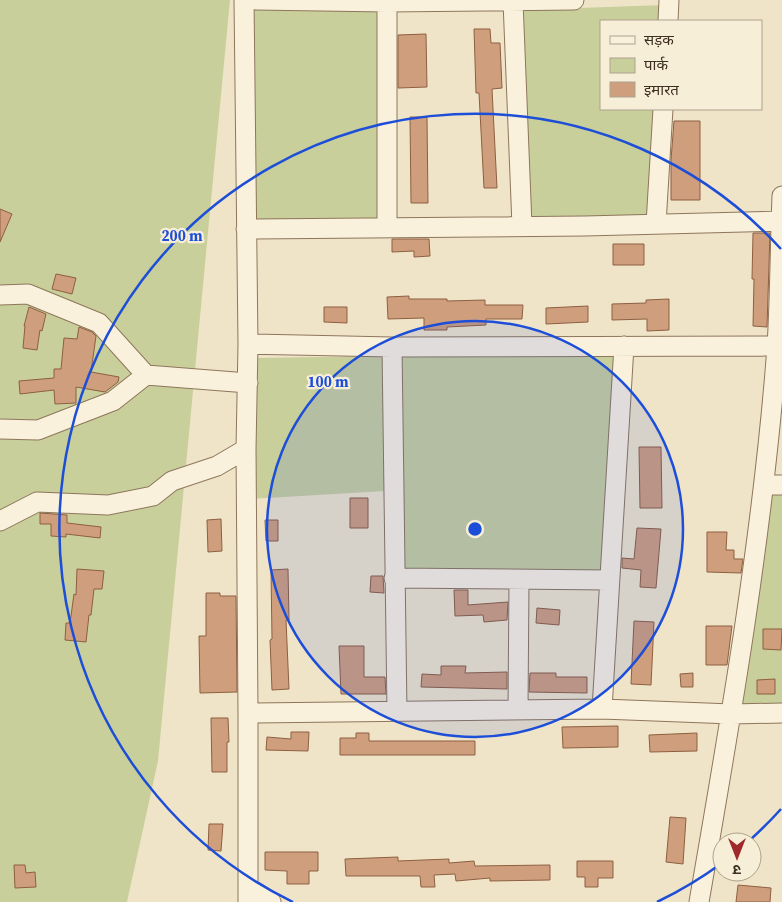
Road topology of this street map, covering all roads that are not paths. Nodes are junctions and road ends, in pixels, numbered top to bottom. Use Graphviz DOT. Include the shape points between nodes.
graph roads {
  1 [pos="244,0"];
  2 [pos="256,0"];
  3 [pos="513,0"];
  4 [pos="574,0"];
  5 [pos="669,0"];
  6 [pos="388,2"];
  7 [pos="668,20"];
  8 [pos="663,110"];
  9 [pos="782,196"];
  10 [pos="782,221"];
  11 [pos="656,224"];
  12 [pos="522,226"];
  13 [pos="387,228"];
  14 [pos="246,229"];
  15 [pos="0,295"];
  16 [pos="248,344"];
  17 [pos="624,346"];
  18 [pos="779,346"];
  19 [pos="392,347"];
  20 [pos="146,375"];
  21 [pos="248,383"];
  22 [pos="0,429"];
  23 [pos="246,449"];
  24 [pos="773,485"];
  25 [pos="0,521"];
  26 [pos="394,578"];
  27 [pos="519,580"];
  28 [pos="609,580"];
  29 [pos="602,709"];
  30 [pos="518,710"];
  31 [pos="397,712"];
  32 [pos="248,713"];
  33 [pos="782,713"];
  34 [pos="732,714"];
  35 [pos="248,895"];
  36 [pos="271,902"];
  37 [pos="699,902"];
  1 -- 14 [label="street"];
  2 -- 6 [label="street"];
  3 -- 4 [label="street"];
  3 -- 6 [label="street"];
  3 -- 12 [label="street"];
  5 -- 7 [label="street"];
  6 -- 13 [label="street"];
  8 -- 11 [label="street"];
  9 -- 10 [label="street"];
  10 -- 11 [label="street"];
  10 -- 18 [label="street"];
  11 -- 12 [label="street"];
  12 -- 13 [label="street"];
  13 -- 14 [label="street"];
  14 -- 16 [label="street"];
  15 -- 20 [label="street" via="28,294 99,324"];
  16 -- 19 [label="street"];
  16 -- 21 [label="street"];
  17 -- 18 [label="street"];
  17 -- 19 [label="street"];
  17 -- 28 [label="street"];
  18 -- 24 [label="street"];
  19 -- 26 [label="street"];
  20 -- 21 [label="street"];
  20 -- 22 [label="street" via="113,402 38,430"];
  21 -- 23 [label="street"];
  23 -- 25 [label="street" via="217,466 172,481 153,496 108,505 37,502"];
  23 -- 32 [label="street"];
  24 -- 34 [label="street"];
  26 -- 27 [label="street"];
  26 -- 31 [label="street"];
  27 -- 28 [label="street"];
  27 -- 30 [label="street"];
  28 -- 29 [label="street"];
  29 -- 30 [label="street"];
  29 -- 34 [label="street"];
  30 -- 31 [label="street"];
  31 -- 32 [label="street"];
  32 -- 35 [label="street"];
  33 -- 34 [label="street"];
  34 -- 37 [label="street"];
  35 -- 36 [label="street"];
}
